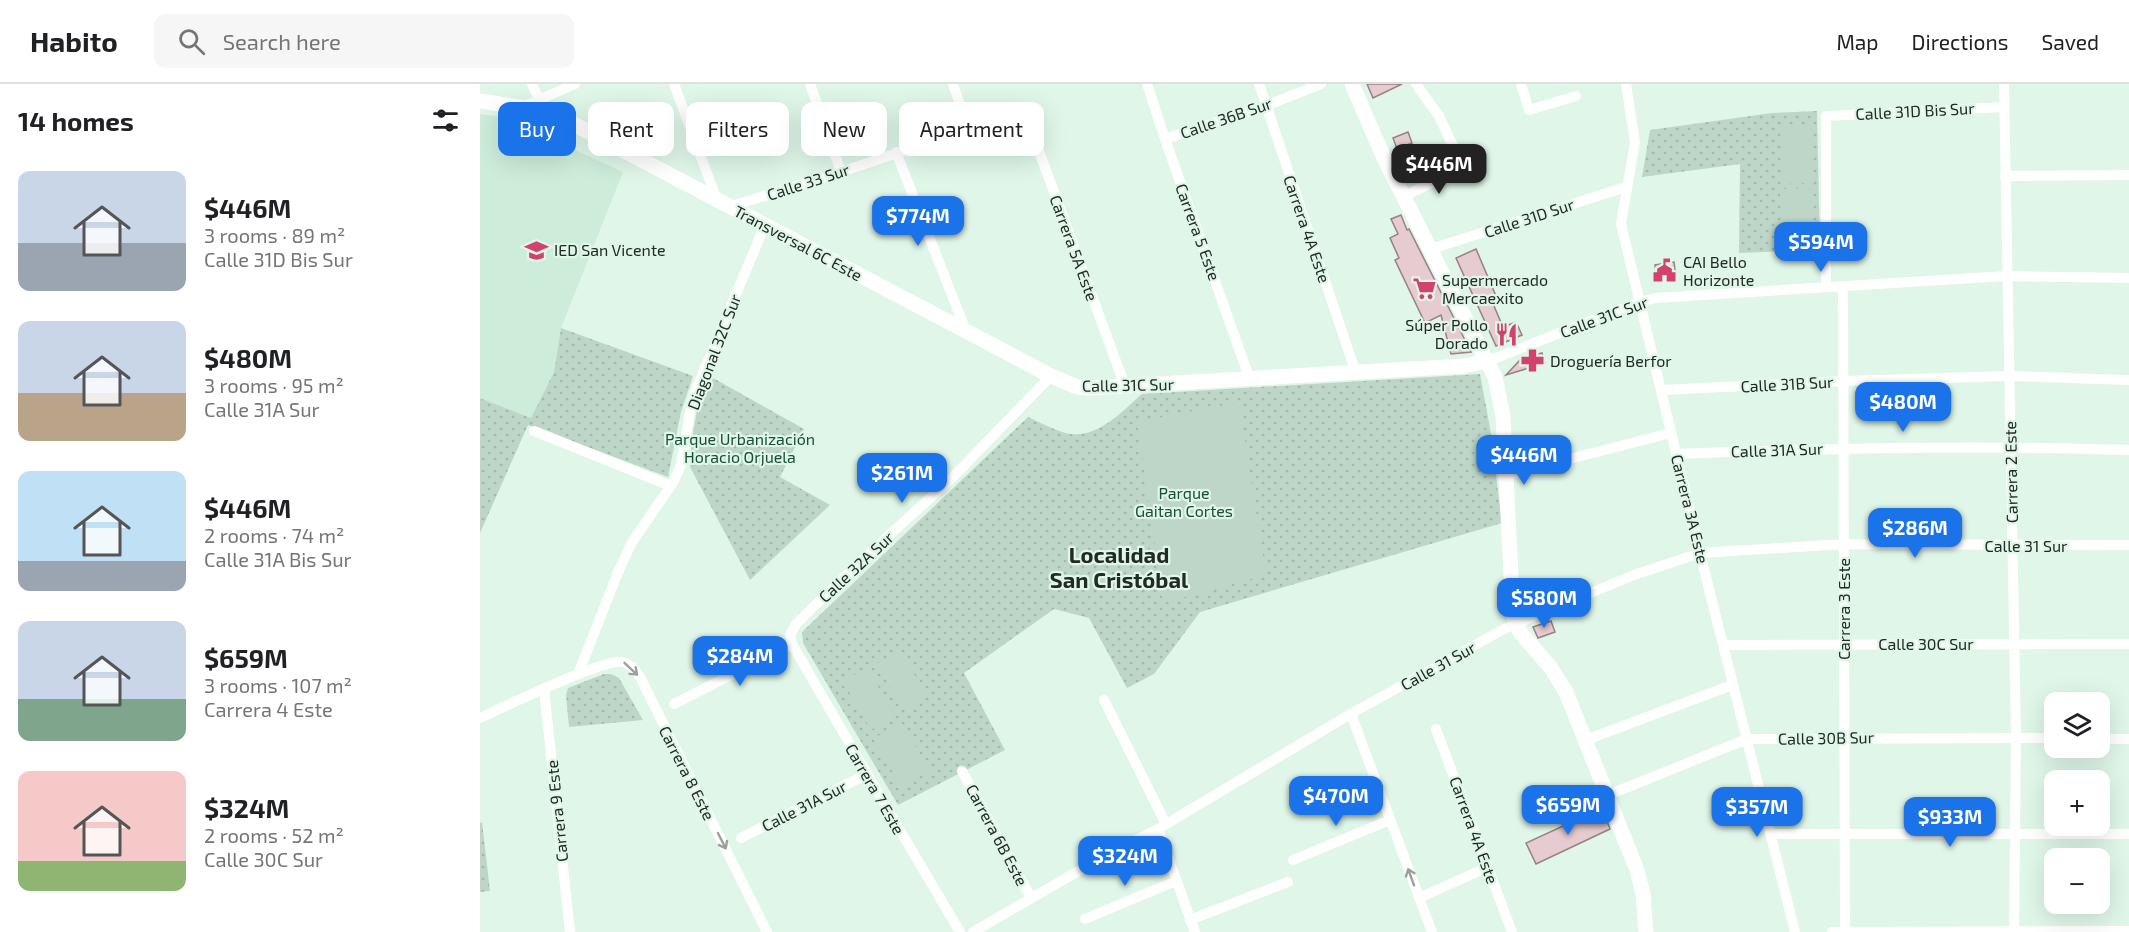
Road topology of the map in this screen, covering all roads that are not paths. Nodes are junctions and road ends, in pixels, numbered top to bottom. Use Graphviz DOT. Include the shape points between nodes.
graph roads {
  1 [pos="532,84"];
  2 [pos="575,84"];
  3 [pos="674,84"];
  4 [pos="810,84"];
  5 [pos="953,84"];
  6 [pos="1148,84"];
  7 [pos="1258,84"];
  8 [pos="1321,84"];
  9 [pos="1352,84"];
  10 [pos="1416,84"];
  11 [pos="1521,84"];
  12 [pos="1626,84"];
  13 [pos="2004,84"];
  14 [pos="1576,96"];
  15 [pos="480,101"];
  16 [pos="540,102"];
  17 [pos="548,102"];
  18 [pos="959,102"];
  19 [pos="498,104"];
  20 [pos="1264,106"];
  21 [pos="2004,107"];
  22 [pos="576,125"];
  23 [pos="1165,139"];
  24 [pos="899,151"];
  25 [pos="896,152"];
  26 [pos="1041,156"];
  27 [pos="841,172"];
  28 [pos="2129,175"];
  29 [pos="2005,176"];
  30 [pos="1626,187"];
  31 [pos="1403,197"];
  32 [pos="723,204"];
  33 [pos="765,225"];
  34 [pos="1431,249"];
  35 [pos="2007,276"];
  36 [pos="2129,278"];
  37 [pos="1844,286"];
  38 [pos="1826,287"];
  39 [pos="1639,302"];
  40 [pos="966,331"];
  41 [pos="1488,361"];
  42 [pos="1356,373"];
  43 [pos="1052,376"];
  44 [pos="2009,376"];
  45 [pos="1250,380"];
  46 [pos="2129,380"];
  47 [pos="1844,381"];
  48 [pos="1125,386"];
  49 [pos="1661,390"];
  50 [pos="534,431"];
  51 [pos="1671,433"];
  52 [pos="2011,446"];
  53 [pos="1844,447"];
  54 [pos="2129,450"];
  55 [pos="1676,454"];
  56 [pos="1507,475"];
  57 [pos="671,486"];
  58 [pos="1844,544"];
  59 [pos="2129,545"];
  60 [pos="2012,546"];
  61 [pos="1700,553"];
  62 [pos="1516,623"];
  63 [pos="792,644"];
  64 [pos="1845,644"];
  65 [pos="2014,644"];
  66 [pos="2129,644"];
  67 [pos="1723,645"];
  68 [pos="578,674"];
  69 [pos="1732,685"];
  70 [pos="544,689"];
  71 [pos="1104,700"];
  72 [pos="674,704"];
  73 [pos="1351,714"];
  74 [pos="480,717"];
  75 [pos="1436,729"];
  76 [pos="2016,737"];
  77 [pos="1845,738"];
  78 [pos="2044,738"];
  79 [pos="1747,739"];
  80 [pos="2110,739"];
  81 [pos="1586,740"];
  82 [pos="2129,740"];
  83 [pos="962,771"];
  84 [pos="867,774"];
  85 [pos="1608,795"];
  86 [pos="1390,820"];
  87 [pos="1162,826"];
  88 [pos="1771,834"];
  89 [pos="1845,834"];
  90 [pos="2015,834"];
  91 [pos="2129,834"];
  92 [pos="741,838"];
  93 [pos="1293,860"];
  94 [pos="1488,867"];
  95 [pos="1176,881"];
  96 [pos="1288,882"];
  97 [pos="1031,898"];
  98 [pos="1419,898"];
  99 [pos="1085,919"];
  100 [pos="1190,920"];
  101 [pos="2129,931"];
  102 [pos="570,932"];
  103 [pos="767,932"];
  104 [pos="960,932"];
  105 [pos="974,932"];
  106 [pos="1195,932"];
  107 [pos="1432,932"];
  108 [pos="1512,932"];
  109 [pos="1646,932"];
  110 [pos="1795,932"];
  111 [pos="1832,932"];
  112 [pos="1845,932"];
  113 [pos="2014,932"];
  1 -- 16 [label="street"];
  2 -- 17 [label="street"];
  3 -- 32 [label="street"];
  4 -- 27 [label="street"];
  5 -- 18 [label="street"];
  6 -- 23 [label="street, Carrera 5 Este"];
  7 -- 20 [label="street, Carrera 4A Este"];
  8 -- 20 [label="street, Calle 36B Sur"];
  9 -- 31 [label="street"];
  10 -- 31 [label="street" via="1439,117 1463,167"];
  11 -- 14 [label="street" via="1530,110"];
  12 -- 30 [label="street, Carrera 3A Este" via="1635,142"];
  13 -- 21 [label="street, Carrera 2 Este"];
  15 -- 19 [label="street, Transversal 6C Este"];
  20 -- 23 [label="street, Calle 36B Sur"];
  20 -- 42 [label="street, Carrera 4A Este"];
  21 -- 29 [label="street, Carrera 2 Este"];
  21 -- 38 [label="street, Calle 31D Bis Sur" via="1826,116"];
  22 -- 32 [label="street, Transversal 6C Este"];
  23 -- 45 [label="street, Carrera 5 Este"];
  24 -- 25 [label="street, Calle 33 Sur"];
  25 -- 27 [label="street, Calle 33 Sur"];
  25 -- 40 [label="street"];
  26 -- 48 [label="street, Carrera 5A Este"];
  27 -- 32 [label="street, Calle 33 Sur"];
  28 -- 29 [label="street"];
  29 -- 35 [label="street, Carrera 2 Este"];
  30 -- 34 [label="street, Calle 31D Sur"];
  30 -- 39 [label="street, Carrera 3A Este" via="1621,224"];
  31 -- 34 [label="street"];
  32 -- 33 [label="street, Transversal 6C Este"];
  33 -- 40 [label="street, Transversal 6C Este"];
  33 -- 57 [label="street, Diagonal 32C Sur" via="697,387 681,465"];
  34 -- 41 [label="street"];
  35 -- 36 [label="street, Calle 31C Sur"];
  35 -- 37 [label="street, Calle 31C Sur"];
  35 -- 44 [label="street, Carrera 2 Este"];
  37 -- 38 [label="street, Calle 31C Sur"];
  37 -- 47 [label="street, Carrera 3 Este"];
  38 -- 39 [label="street, Calle 31C Sur" via="1676,296"];
  39 -- 41 [label="street, Calle 31C Sur"];
  39 -- 49 [label="street, Carrera 3A Este"];
  40 -- 43 [label="street, Transversal 6C Este"];
  41 -- 42 [label="street, Calle 31C Sur"];
  41 -- 56 [label="street" via="1502,404"];
  42 -- 45 [label="street, Calle 31C Sur"];
  43 -- 48 [label="street, Calle 31C Sur" via="1077,387"];
  43 -- 63 [label="street, Calle 32A Sur" via="952,478 796,624 790,635"];
  44 -- 46 [label="street, Calle 31B Sur"];
  44 -- 47 [label="street, Calle 31B Sur"];
  44 -- 52 [label="street, Carrera 2 Este"];
  45 -- 48 [label="street, Calle 31C Sur"];
  47 -- 49 [label="street, Calle 31B Sur"];
  47 -- 53 [label="street, Carrera 3 Este"];
  49 -- 51 [label="street, Carrera 3A Este"];
  50 -- 57 [label="street"];
  51 -- 55 [label="street, Carrera 3A Este"];
  51 -- 56 [label="street"];
  52 -- 53 [label="street, Calle 31A Sur"];
  52 -- 54 [label="street, Calle 31A Sur"];
  52 -- 60 [label="street, Carrera 2 Este"];
  53 -- 55 [label="street, Calle 31A Sur"];
  53 -- 58 [label="street, Carrera 3 Este"];
  55 -- 61 [label="street, Carrera 3A Este"];
  56 -- 62 [label="street" via="1512,607"];
  57 -- 68 [label="street, Diagonal 32C Sur" via="627,553"];
  58 -- 60 [label="street, Calle 31 Sur"];
  58 -- 61 [label="street, Calle 31 Sur"];
  58 -- 64 [label="street, Carrera 3 Este"];
  59 -- 60 [label="street, Calle 31 Sur"];
  60 -- 65 [label="street, Carrera 2 Este"];
  61 -- 62 [label="street, Calle 31 Sur"];
  61 -- 67 [label="street, Carrera 3A Este"];
  62 -- 73 [label="street, Calle 31 Sur"];
  62 -- 81 [label="street" via="1559,680"];
  63 -- 72 [label="street"];
  63 -- 84 [label="street, Carrera 7 Este"];
  64 -- 65 [label="street, Calle 30C Sur"];
  64 -- 67 [label="street, Calle 30C Sur"];
  64 -- 77 [label="street, Carrera 3 Este"];
  65 -- 66 [label="street, Calle 30C Sur"];
  65 -- 76 [label="street, Carrera 2 Este"];
  67 -- 69 [label="street, Carrera 3A Este"];
  68 -- 70 [label="street, Carrera 8 Este"];
  68 -- 103 [label="street, Carrera 8 Este, one-way" via="614,662 625,663 636,673"];
  69 -- 79 [label="street, Carrera 3A Este"];
  69 -- 81 [label="street"];
  70 -- 74 [label="street, Carrera 8 Este"];
  70 -- 102 [label="street, Carrera 9 Este"];
  71 -- 87 [label="street"];
  73 -- 86 [label="street"];
  73 -- 87 [label="street, Calle 31 Sur"];
  75 -- 94 [label="street, Carrera 4A Este"];
  76 -- 77 [label="street, Calle 30B Sur"];
  76 -- 78 [label="street, Calle 30B Sur"];
  76 -- 90 [label="street, Carrera 2 Este"];
  77 -- 79 [label="street, Calle 30B Sur"];
  77 -- 89 [label="street, Carrera 3 Este"];
  79 -- 85 [label="street, Calle 30B Sur"];
  79 -- 88 [label="street, Carrera 3A Este"];
  80 -- 82 [label="street"];
  81 -- 85 [label="street"];
  83 -- 97 [label="street, Carrera 6B Este"];
  84 -- 92 [label="street, Calle 31A Sur"];
  84 -- 104 [label="street, Carrera 7 Este"];
  85 -- 109 [label="street" via="1641,881"];
  86 -- 93 [label="street"];
  98 -- 86 [label="street, one-way"];
  87 -- 95 [label="street"];
  87 -- 97 [label="street, Calle 31 Sur"];
  88 -- 89 [label="street"];
  88 -- 110 [label="street, Carrera 3A Este"];
  89 -- 90 [label="street"];
  89 -- 112 [label="street, Carrera 3 Este"];
  90 -- 91 [label="street"];
  90 -- 113 [label="street, Carrera 2 Este"];
  94 -- 98 [label="street"];
  94 -- 108 [label="street, Carrera 4A Este"];
  95 -- 99 [label="street"];
  95 -- 100 [label="street"];
  96 -- 100 [label="street"];
  97 -- 105 [label="street, Calle 31 Sur"];
  98 -- 107 [label="street"];
  100 -- 106 [label="street"];
  101 -- 113 [label="street"];
  111 -- 112 [label="street"];
  112 -- 113 [label="street"];
}
